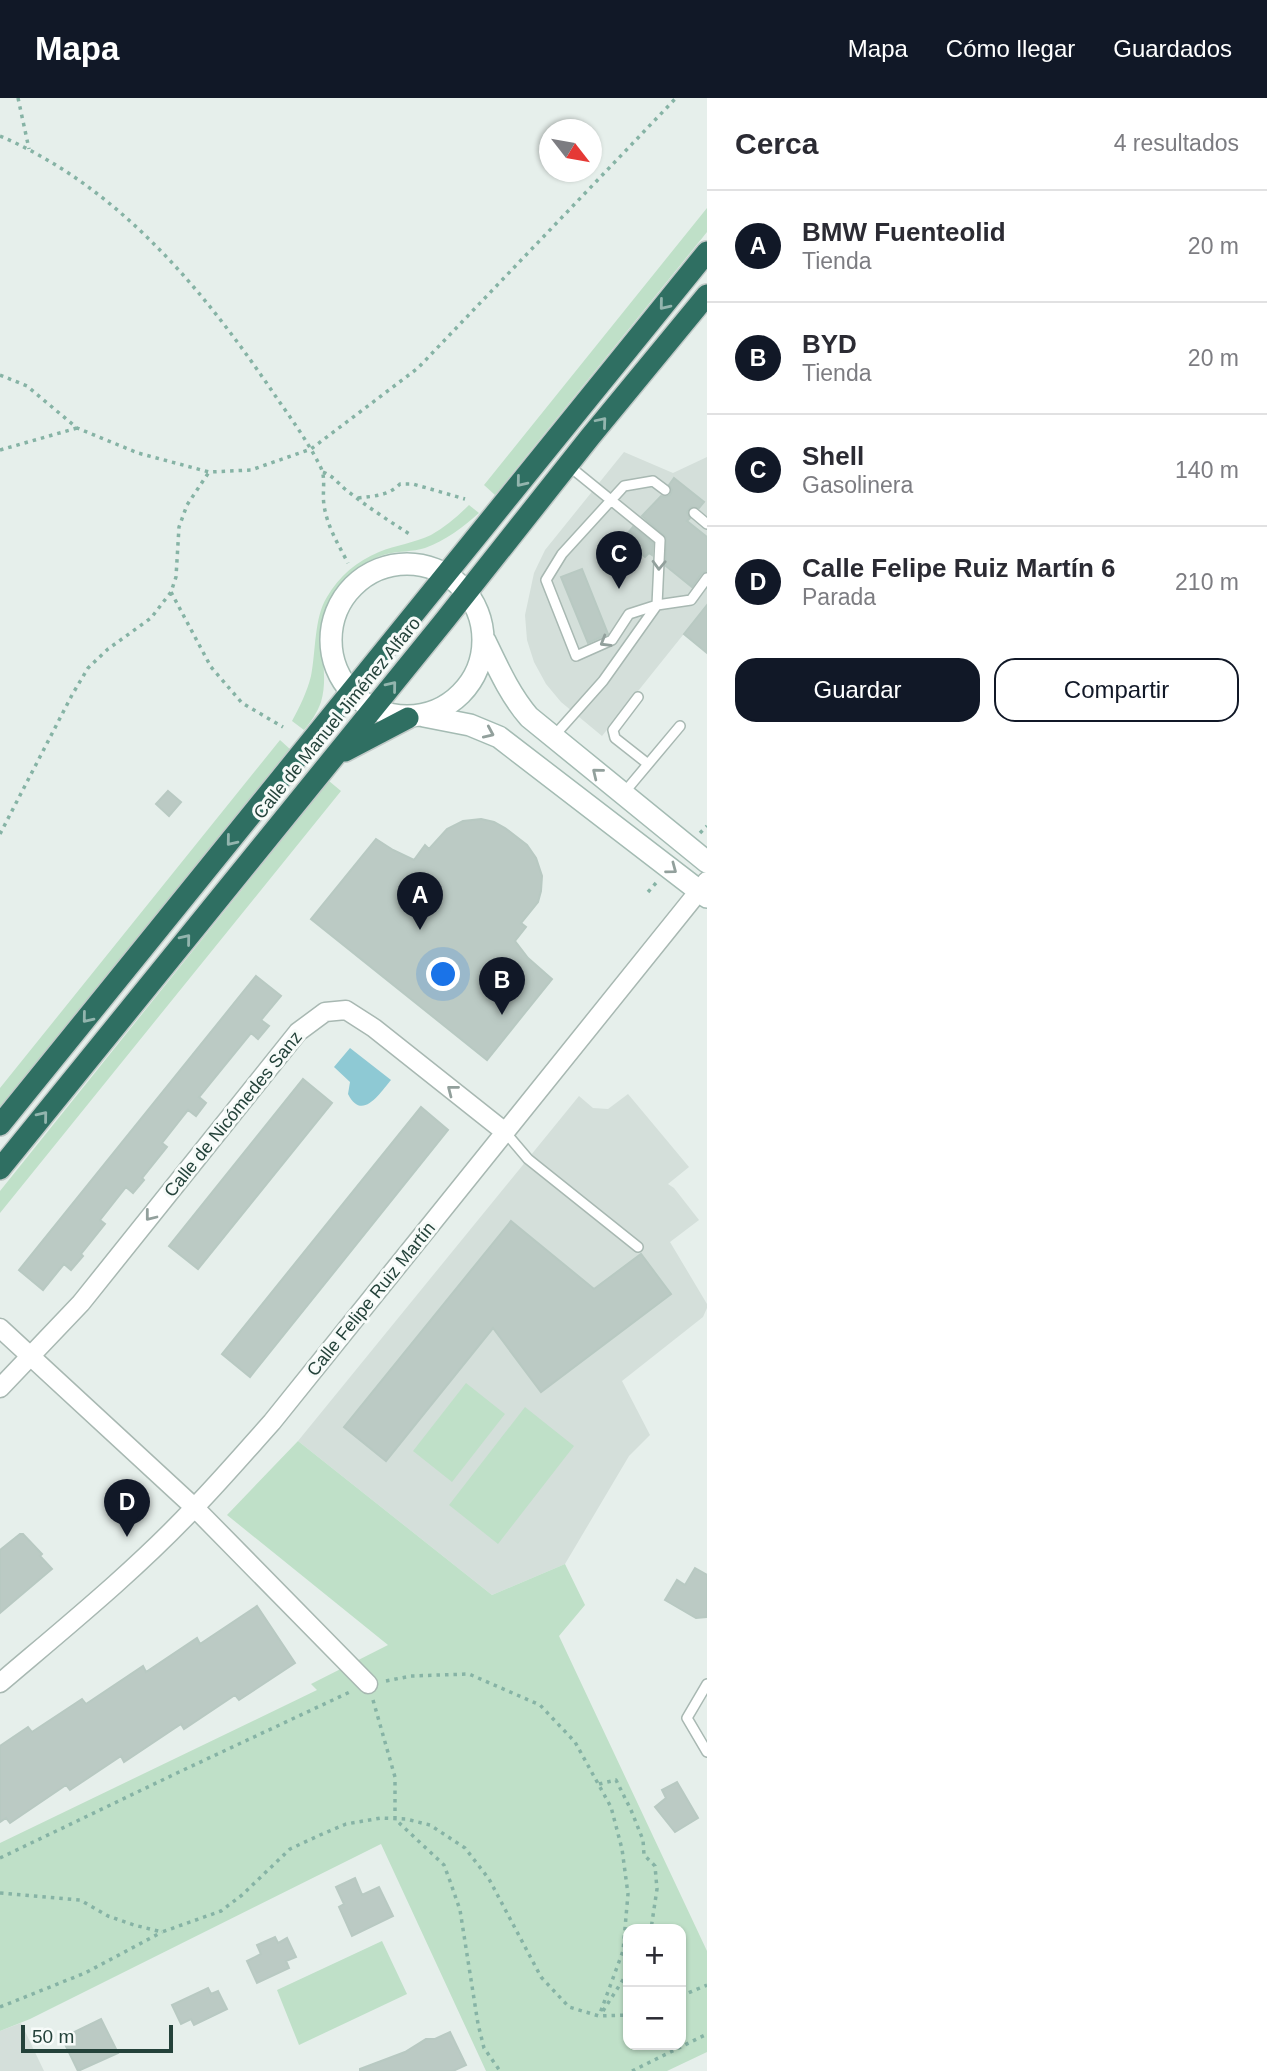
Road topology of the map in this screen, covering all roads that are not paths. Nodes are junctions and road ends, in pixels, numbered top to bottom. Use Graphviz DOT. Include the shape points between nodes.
graph roads {
  1 [pos="707,252"];
  2 [pos="707,295"];
  3 [pos="567,465"];
  4 [pos="665,490"];
  5 [pos="611,499"];
  6 [pos="694,513"];
  7 [pos="707,524"];
  8 [pos="446,573"];
  9 [pos="707,578"];
  10 [pos="468,591"];
  11 [pos="657,605"];
  12 [pos="485,641"];
  13 [pos="351,694"];
  14 [pos="638,697"];
  15 [pos="373,710"];
  16 [pos="416,717"];
  17 [pos="680,726"];
  18 [pos="553,737"];
  19 [pos="334,757"];
  20 [pos="648,764"];
  21 [pos="624,794"];
  22 [pos="707,862"];
  23 [pos="704,889"];
  24 [pos="0,1125"];
  25 [pos="505,1132"];
  26 [pos="0,1169"];
  27 [pos="638,1247"];
  28 [pos="0,1328"];
  29 [pos="31,1356"];
  30 [pos="0,1388"];
  31 [pos="195,1508"];
  32 [pos="0,1683"];
  33 [pos="368,1684"];
  34 [pos="707,1684"];
  35 [pos="707,1752"];
  1 -- 8 [label="highway, Calle de Manuel Jiménez Alfaro, one-way"];
  3 -- 2 [label="highway, Calle de Manuel Jiménez Alfaro, one-way"];
  3 -- 5 [label="lane"];
  3 -- 10 [label="highway, Calle de Manuel Jiménez Alfaro"];
  4 -- 5 [label="lane" via="653,481 624,486"];
  5 -- 11 [label="lane, one-way" via="660,540"];
  11 -- 5 [label="lane, one-way" via="629,614 612,640 576,656 546,580 562,554"];
  6 -- 7 [label="lane"];
  8 -- 10 [label="street"];
  8 -- 13 [label="highway, Calle de Manuel Jiménez Alfaro"];
  8 -- 13 [label="street" via="416,565 385,568 358,582 347,594 338,607 330,637 335,668"];
  9 -- 11 [label="lane" via="691,600"];
  10 -- 12 [label="street" via="483,623"];
  15 -- 10 [label="highway, Calle de Manuel Jiménez Alfaro, one-way"];
  11 -- 18 [label="lane" via="603,681"];
  12 -- 16 [label="street" via="477,671 466,689 450,704"];
  12 -- 18 [label="street" via="519,706"];
  13 -- 15 [label="street"];
  13 -- 24 [label="highway, Calle de Manuel Jiménez Alfaro, one-way"];
  14 -- 20 [label="lane" via="613,730 615,738"];
  15 -- 16 [label="street"];
  15 -- 19 [label="highway, Calle de Manuel Jiménez Alfaro"];
  16 -- 19 [label="highway"];
  16 -- 23 [label="street, one-way" via="470,725 499,737"];
  17 -- 20 [label="lane"];
  21 -- 18 [label="street, one-way"];
  26 -- 19 [label="highway, Calle de Manuel Jiménez Alfaro, one-way"];
  20 -- 21 [label="lane"];
  21 -- 22 [label="street"];
  23 -- 25 [label="street, Calle Felipe Ruiz Martín"];
  25 -- 27 [label="lane" via="528,1159"];
  25 -- 29 [label="street, Calle de Nicómedes Sanz, one-way" via="374,1028 346,1010 325,1012 298,1032 81,1303"];
  25 -- 31 [label="street, Calle Felipe Ruiz Martín" via="272,1422"];
  28 -- 29 [label="street"];
  29 -- 30 [label="street, Calle de Nicómedes Sanz"];
  29 -- 31 [label="street"];
  31 -- 32 [label="street, Calle Felipe Ruiz Martín" via="97,1602"];
  31 -- 33 [label="street"];
  34 -- 35 [label="lane" via="687,1718"];
}
